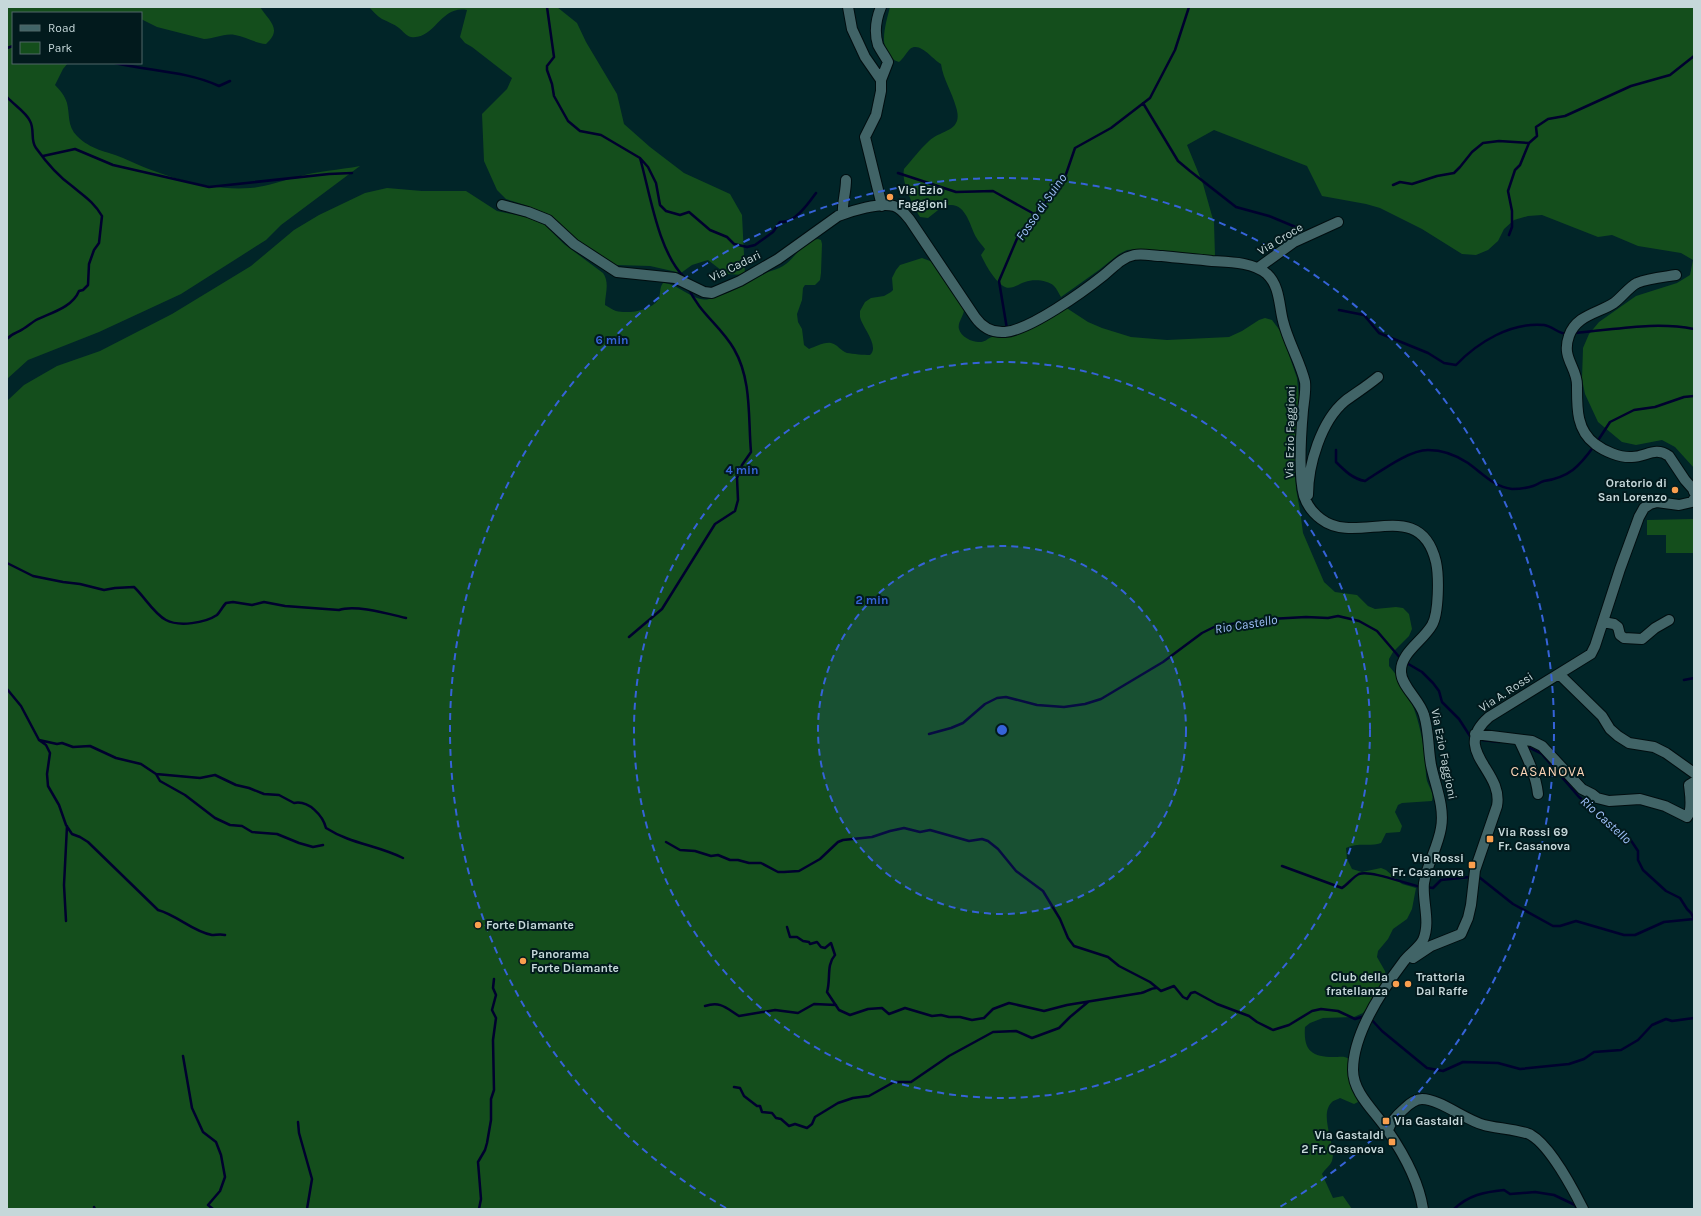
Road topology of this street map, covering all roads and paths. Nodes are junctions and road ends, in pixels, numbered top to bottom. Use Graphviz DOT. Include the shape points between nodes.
graph roads {
  1 [pos="848,7"];
  2 [pos="881,7"];
  3 [pos="881,80"];
  4 [pos="846,180"];
  5 [pos="502,205"];
  6 [pos="882,206"];
  7 [pos="843,214"];
  8 [pos="1338,222"];
  9 [pos="1258,268"];
  10 [pos="1676,276"];
  11 [pos="1378,377"];
  12 [pos="1694,492"];
  13 [pos="1694,499"];
  14 [pos="1308,505"];
  15 [pos="1669,620"];
  16 [pos="1602,622"];
  17 [pos="1558,674"];
  18 [pos="1476,734"];
  19 [pos="1519,740"];
  20 [pos="1694,773"];
  21 [pos="1694,782"];
  22 [pos="1538,794"];
  23 [pos="1403,964"];
  24 [pos="1400,1112"];
  25 [pos="1377,1115"];
  26 [pos="1388,1130"];
  27 [pos="1423,1209"];
  28 [pos="1583,1209"];
  1 -- 3 [label="street" via="852,29 865,57"];
  2 -- 3 [label="street" via="876,31 878,45 888,62"];
  3 -- 6 [label="street" via="876,114 865,137"];
  4 -- 7 [label="street"];
  5 -- 7 [label="street, Via Cadari" via="548,220 574,244 616,272 675,278 704,292 712,293 740,281 778,259 825,224"];
  6 -- 7 [label="street, Via Cadari"];
  6 -- 9 [label="street" via="893,206 904,213 974,317 986,328 996,332 1006,332 1034,321 1108,272 1121,260 1137,254"];
  8 -- 9 [label="street, Via Croce" via="1294,242"];
  9 -- 14 [label="street, Via Ezio Faggioni" via="1267,274 1275,286 1283,322 1305,384 1300,440 1302,486"];
  10 -- 12 [label="street" via="1636,283 1614,303 1582,318 1569,335 1567,357 1577,382 1578,419 1587,437 1602,449 1625,457 1658,451 1665,453"];
  11 -- 14 [label="street" via="1344,402 1331,417 1316,447 1308,489"];
  13 -- 16 [label="street, Via A. Rossi" via="1692,502 1679,505 1662,502 1644,508"];
  14 -- 23 [label="street, Via Ezio Faggioni" via="1315,514 1332,526 1406,526 1413,529 1425,539 1436,565 1438,584 1434,622 1400,668 1402,678 1421,705 1425,718 1442,813 1441,829 1424,884 1424,937"];
  15 -- 16 [label="street" via="1642,639 1624,638 1620,636 1618,627 1614,624"];
  16 -- 17 [label="street, Via A. Rossi" via="1591,654"];
  17 -- 18 [label="street, Via A. Rossi" via="1489,717"];
  17 -- 20 [label="street" via="1602,716 1618,736 1629,743 1654,747"];
  18 -- 19 [label="street"];
  18 -- 23 [label="street" via="1474,743 1478,755 1496,786 1499,797 1475,870 1468,918 1461,934 1431,946"];
  19 -- 21 [label="street" via="1535,742 1542,746 1582,789 1603,800 1640,799 1665,806 1687,817 1690,814 1689,785"];
  19 -- 22 [label="street" via="1530,764"];
  23 -- 25 [label="street, Via Ezio Faggioni" via="1365,1022 1355,1052 1354,1081"];
  24 -- 25 [label="street" via="1386,1116"];
  24 -- 26 [label="street"];
  24 -- 28 [label="street" via="1421,1098 1432,1100 1483,1125 1530,1134 1539,1141 1557,1164"];
  25 -- 26 [label="street, Via Ezio Faggioni"];
  26 -- 27 [label="street, Via Ezio Faggioni" via="1409,1168"];
}
